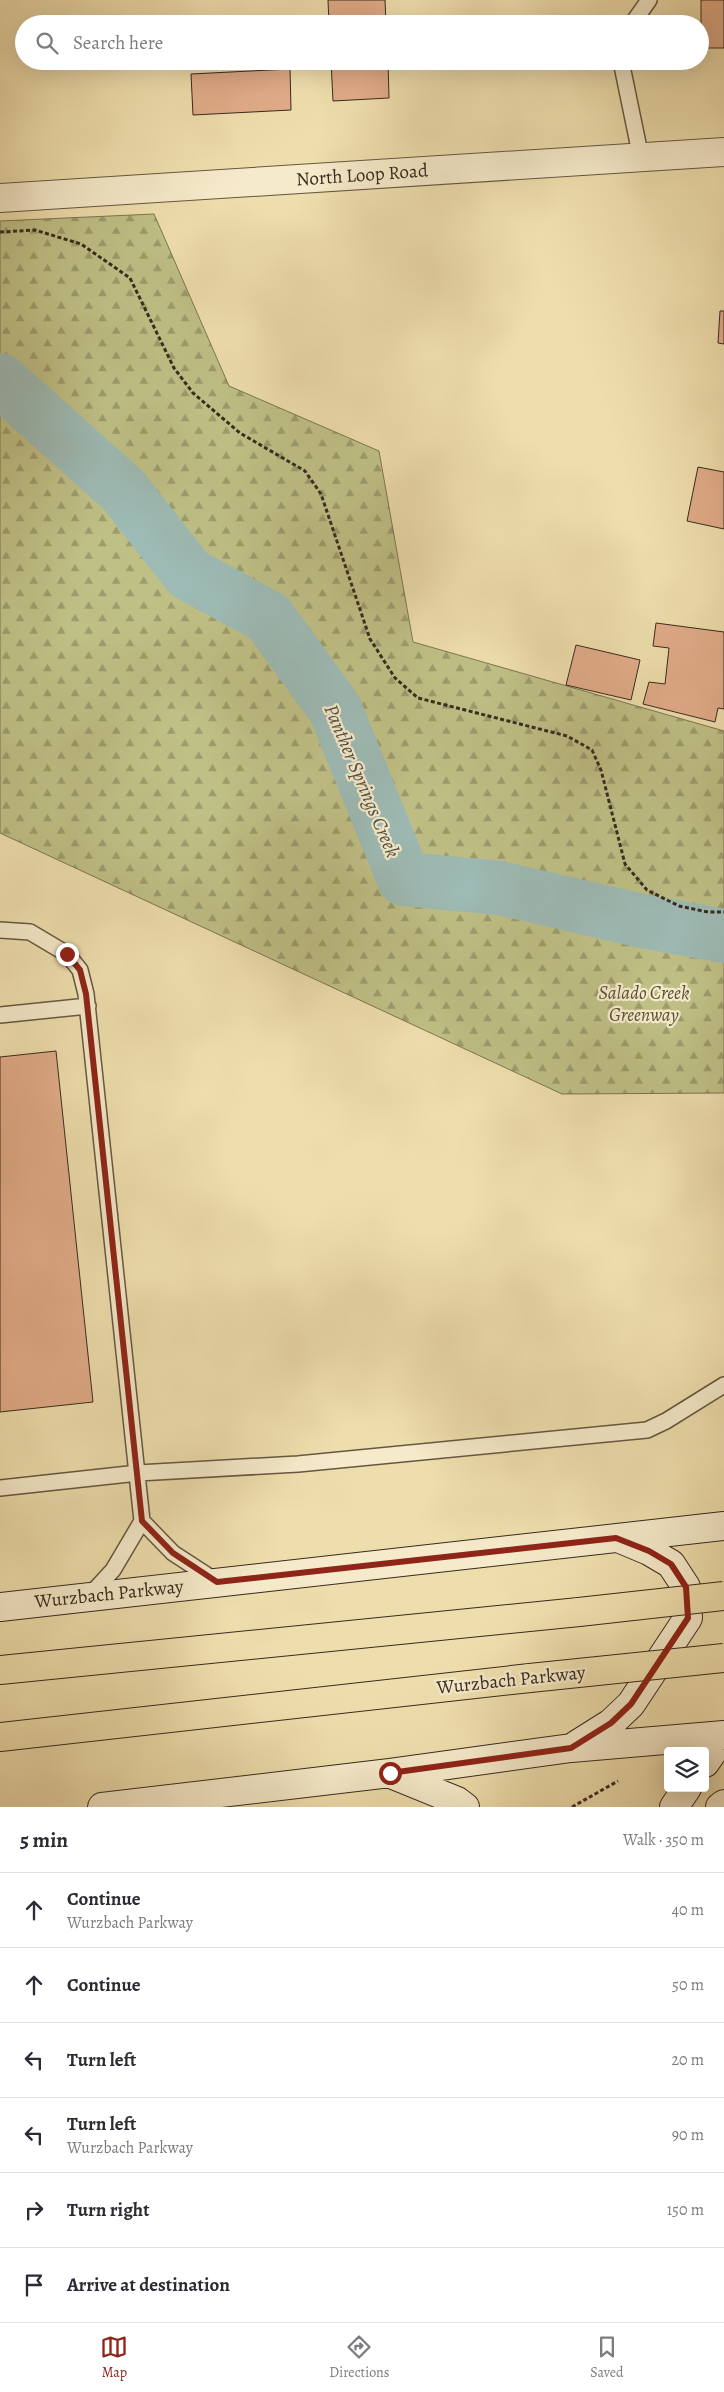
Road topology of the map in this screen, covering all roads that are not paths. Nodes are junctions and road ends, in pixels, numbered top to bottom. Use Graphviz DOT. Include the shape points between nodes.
graph roads {
  1 [pos="649,0"];
  2 [pos="638,15"];
  3 [pos="623,70"];
  4 [pos="724,152"];
  5 [pos="641,158"];
  6 [pos="0,198"];
  7 [pos="0,930"];
  8 [pos="88,1006"];
  9 [pos="0,1015"];
  10 [pos="724,1385"];
  11 [pos="138,1473"];
  12 [pos="0,1488"];
  13 [pos="724,1512"];
  14 [pos="142,1521"];
  15 [pos="724,1526"];
  16 [pos="684,1530"];
  17 [pos="616,1538"];
  18 [pos="217,1582"];
  19 [pos="724,1596"];
  20 [pos="89,1597"];
  21 [pos="0,1606"];
  22 [pos="724,1658"];
  23 [pos="0,1670"];
  24 [pos="724,1735"];
  25 [pos="0,1737"];
  26 [pos="571,1748"];
  27 [pos="709,1757"];
  28 [pos="390,1773"];
  29 [pos="684,1792"];
  30 [pos="724,1804"];
  31 [pos="102,1807"];
  32 [pos="465,1807"];
  33 [pos="674,1807"];
  34 [pos="720,1807"];
  1 -- 2 [label="lane"];
  3 -- 5 [label="lane"];
  4 -- 5 [label="main road, North Loop Road"];
  5 -- 6 [label="main road, North Loop Road"];
  7 -- 8 [label="lane" via="30,932 67,954 80,970"];
  8 -- 9 [label="lane"];
  8 -- 11 [label="lane"];
  10 -- 11 [label="lane" via="647,1430 298,1464"];
  11 -- 12 [label="lane"];
  11 -- 14 [label="lane"];
  13 -- 16 [label="main road"];
  14 -- 18 [label="lane" via="173,1553"];
  14 -- 20 [label="lane" via="113,1570"];
  15 -- 16 [label="main road, Wurzbach Parkway"];
  16 -- 17 [label="main road, Wurzbach Parkway"];
  17 -- 18 [label="main road, Wurzbach Parkway"];
  17 -- 26 [label="main road" via="671,1564 686,1587 688,1618 631,1704 611,1723"];
  18 -- 20 [label="main road, Wurzbach Parkway"];
  19 -- 23 [label="highway, bridge"];
  20 -- 21 [label="main road, Wurzbach Parkway"];
  22 -- 25 [label="highway, Wurzbach Parkway, bridge"];
  24 -- 26 [label="main road"];
  24 -- 27 [label="main road"];
  26 -- 28 [label="main road"];
  28 -- 31 [label="main road"];
  28 -- 32 [label="main road"];
  29 -- 33 [label="main road"];
  30 -- 34 [label="main road"];
}
